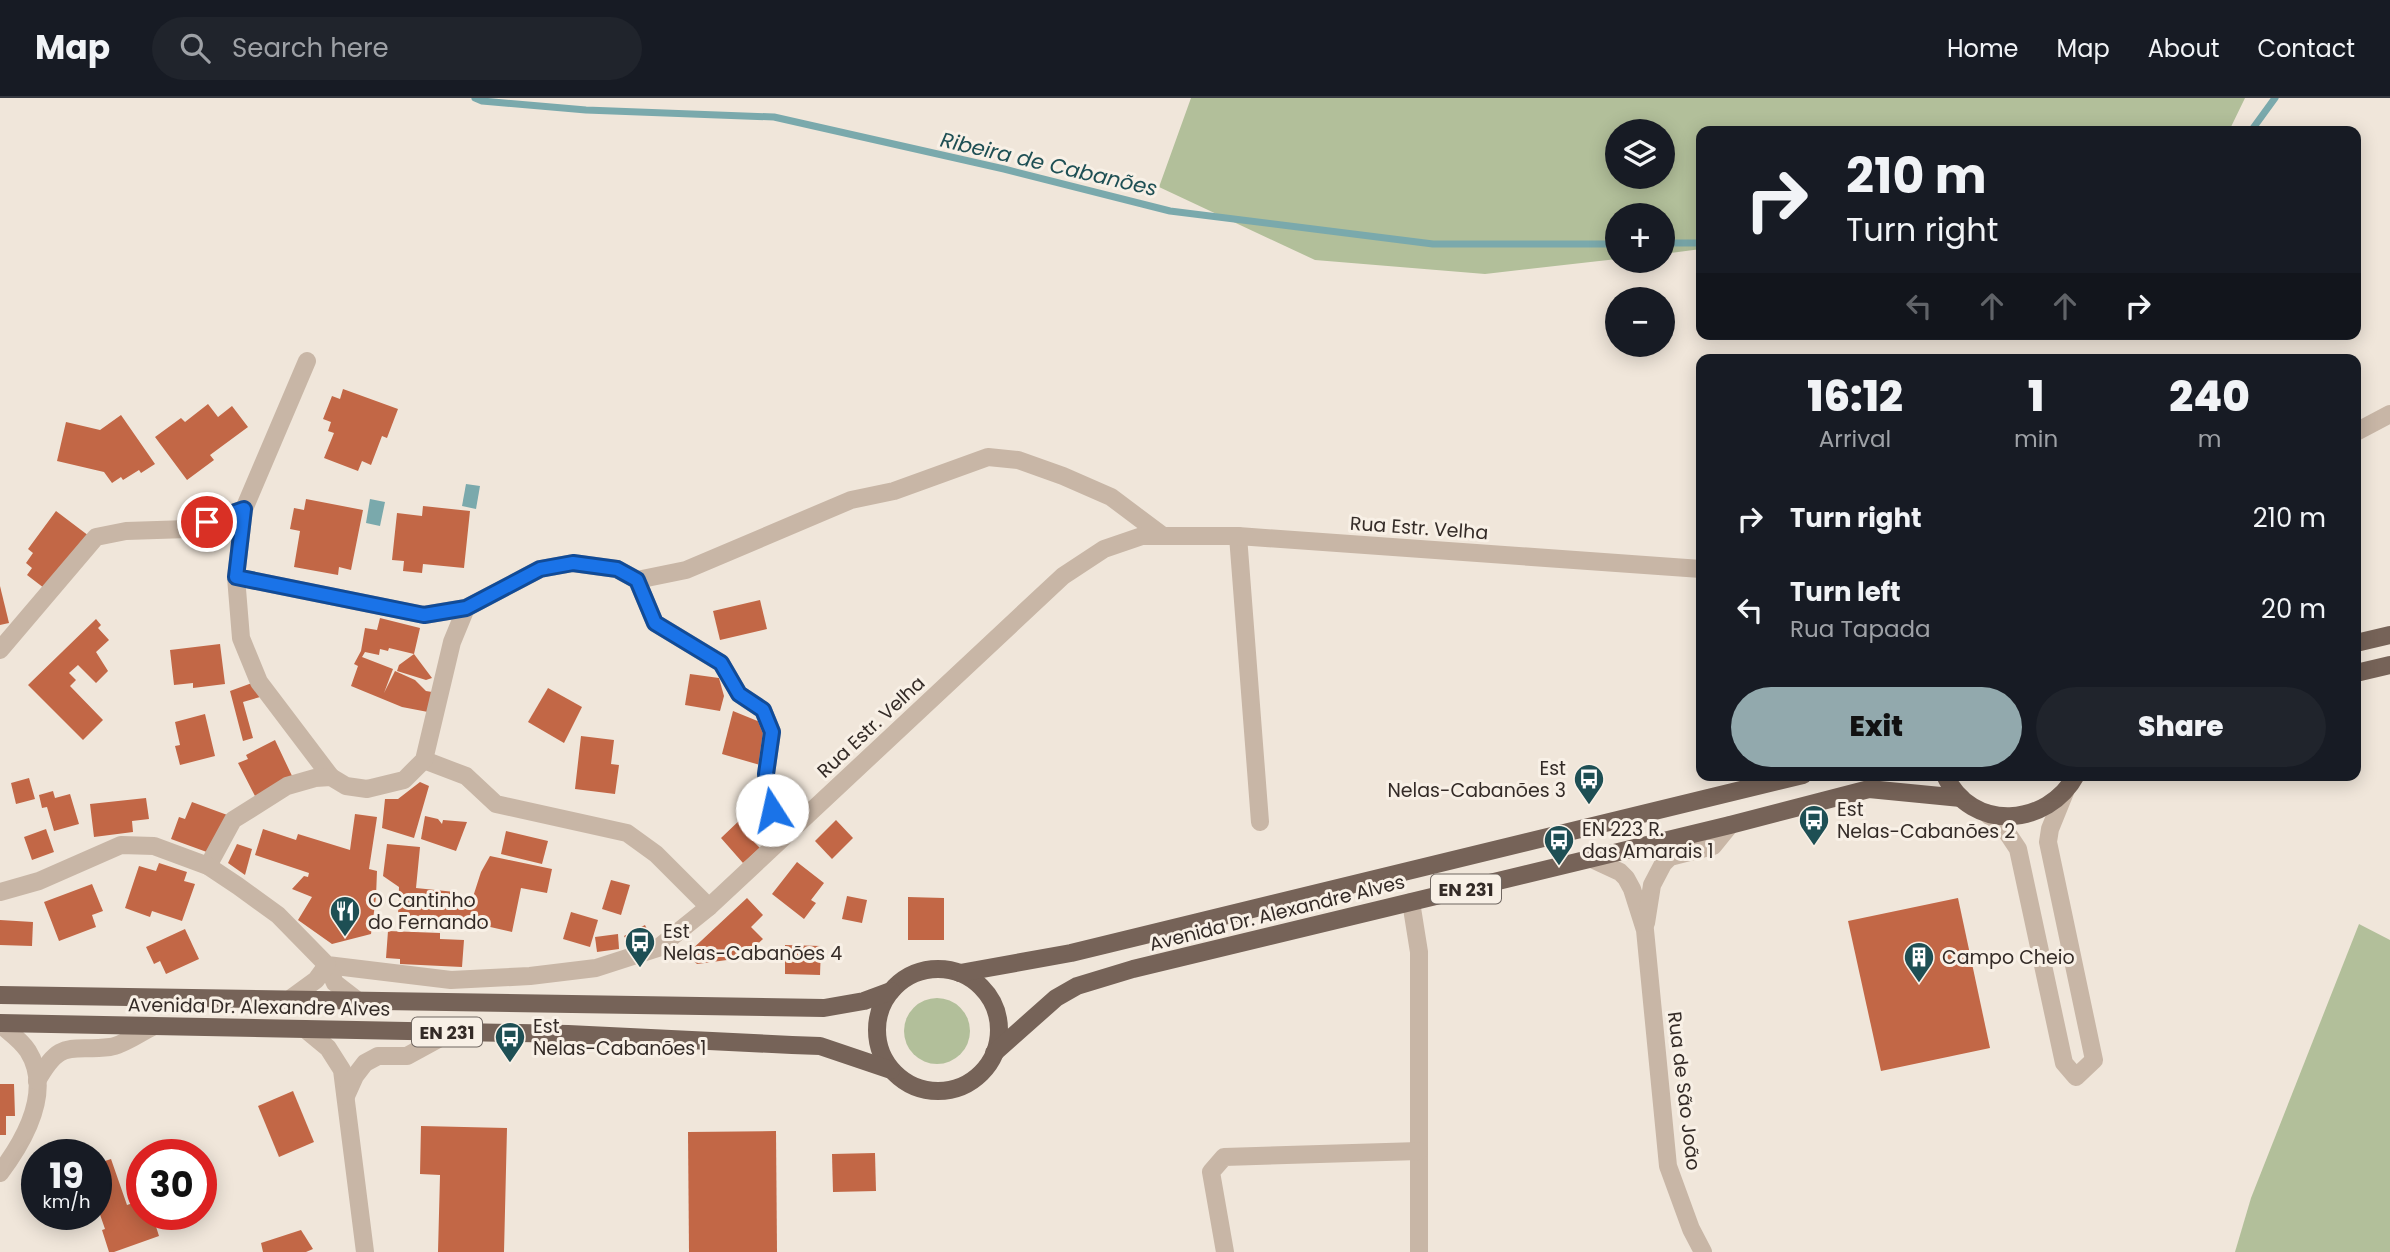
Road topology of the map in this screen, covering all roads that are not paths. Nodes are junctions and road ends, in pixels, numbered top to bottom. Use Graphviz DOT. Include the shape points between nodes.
graph roads {
  1 [pos="307,361"];
  2 [pos="2390,414"];
  3 [pos="2361,429"];
  4 [pos="244,509"];
  5 [pos="1163,536"];
  6 [pos="1238,536"];
  7 [pos="1696,569"];
  8 [pos="236,577"];
  9 [pos="637,580"];
  10 [pos="466,608"];
  11 [pos="2390,635"];
  12 [pos="2361,642"];
  13 [pos="0,650"];
  14 [pos="2390,665"];
  15 [pos="2361,672"];
  16 [pos="424,760"];
  17 [pos="331,777"];
  18 [pos="1778,781"];
  19 [pos="1949,781"];
  20 [pos="2072,781"];
  21 [pos="2065,792"];
  22 [pos="1961,798"];
  23 [pos="1986,813"];
  24 [pos="1260,822"];
  25 [pos="1730,825"];
  26 [pos="783,838"];
  27 [pos="1592,859"];
  28 [pos="208,866"];
  29 [pos="0,892"];
  30 [pos="1411,902"];
  31 [pos="709,907"];
  32 [pos="1645,930"];
  33 [pos="327,965"];
  34 [pos="960,973"];
  35 [pos="891,991"];
  36 [pos="0,995"];
  37 [pos="289,999"];
  38 [pos="357,1000"];
  39 [pos="0,1023"];
  40 [pos="154,1026"];
  41 [pos="305,1029"];
  42 [pos="451,1032"];
  43 [pos="994,1053"];
  44 [pos="891,1070"];
  45 [pos="37,1081"];
  46 [pos="346,1096"];
  47 [pos="1419,1151"];
  48 [pos="0,1173"];
  49 [pos="365,1252"];
  50 [pos="1225,1252"];
  51 [pos="1419,1252"];
  52 [pos="1703,1252"];
  1 -- 4 [label="street"];
  2 -- 3 [label="street"];
  4 -- 8 [label="street"];
  4 -- 13 [label="street" via="188,529 125,530 96,537"];
  5 -- 6 [label="street, Rua Estr. Velha"];
  5 -- 9 [label="street" via="1111,496 1018,460 988,457 894,491 851,500 686,570"];
  5 -- 26 [label="street, Rua Estr. Velha" via="1142,536 1104,549 1063,576"];
  6 -- 7 [label="street, Rua Estr. Velha"];
  6 -- 24 [label="street"];
  8 -- 10 [label="street" via="424,615"];
  8 -- 17 [label="street" via="241,638 258,682"];
  9 -- 10 [label="street" via="617,569 573,563 540,569"];
  9 -- 26 [label="street" via="655,623 721,663 739,694 763,710 772,732 766,774"];
  10 -- 16 [label="street" via="452,642"];
  11 -- 12 [label="main road"];
  14 -- 15 [label="main road"];
  16 -- 17 [label="street" via="404,780 367,789 346,786"];
  16 -- 31 [label="street" via="466,776 496,804 627,833 656,854"];
  17 -- 28 [label="street" via="287,786 233,820"];
  18 -- 34 [label="main road, Avenida Dr. Alexandre Alves / EN 231" via="1071,953"];
  19 -- 22 [label="main road, EN 231"];
  20 -- 21 [label="main road, EN 231"];
  21 -- 23 [label="main road, EN 231" via="2029,815"];
  21 -- 23 [label="street" via="2049,842 2095,1060 2077,1077 2064,1063 2018,849"];
  22 -- 23 [label="main road, EN 231"];
  22 -- 25 [label="main road, Avenida Dr. Alexandre Alves / EN 231" via="1869,789"];
  25 -- 27 [label="main road, Avenida Dr. Alexandre Alves / EN 231"];
  25 -- 32 [label="street" via="1713,846 1670,857 1662,864 1652,885"];
  26 -- 31 [label="street, Rua Estr. Velha"];
  27 -- 30 [label="main road, Avenida Dr. Alexandre Alves / EN 231"];
  27 -- 32 [label="street" via="1626,878"];
  28 -- 29 [label="street" via="155,846 121,845 39,881"];
  28 -- 33 [label="street" via="278,915"];
  30 -- 43 [label="main road, Avenida Dr. Alexandre Alves / EN 231" via="1077,986 1056,998"];
  30 -- 47 [label="street" via="1419,952"];
  31 -- 33 [label="street, Rua Estr. Velha" via="658,948 596,968 451,980"];
  32 -- 52 [label="street, Rua de São João" via="1668,1166"];
  33 -- 37 [label="street" via="316,980"];
  33 -- 38 [label="street" via="335,984"];
  34 -- 35 [label="main road, EN 231" via="923,971 905,978"];
  34 -- 43 [label="main road" via="990,998 999,1035"];
  35 -- 38 [label="main road, Avenida Dr. Alexandre Alves / EN 231" via="864,1002 824,1008"];
  35 -- 44 [label="main road" via="877,1022 877,1039"];
  36 -- 37 [label="main road, Avenida Dr. Alexandre Alves / EN 231"];
  37 -- 38 [label="main road, Avenida Dr. Alexandre Alves / EN 231"];
  39 -- 40 [label="main road, Avenida Dr. Alexandre Alves / EN 231"];
  39 -- 45 [label="street" via="28,1051"];
  40 -- 41 [label="main road, Avenida Dr. Alexandre Alves / EN 231"];
  40 -- 45 [label="street" via="112,1047 66,1048 46,1065"];
  41 -- 42 [label="main road, Avenida Dr. Alexandre Alves / EN 231"];
  41 -- 46 [label="street" via="328,1048 342,1070"];
  42 -- 44 [label="main road, Avenida Dr. Alexandre Alves / EN 231" via="820,1046"];
  42 -- 46 [label="street" via="407,1056 378,1056 365,1063"];
  43 -- 44 [label="main road, EN 231" via="983,1071 948,1091 905,1083"];
  45 -- 48 [label="street" via="29,1126"];
  46 -- 49 [label="street"];
  47 -- 50 [label="street" via="1224,1157 1211,1172"];
  47 -- 51 [label="street"];
}
